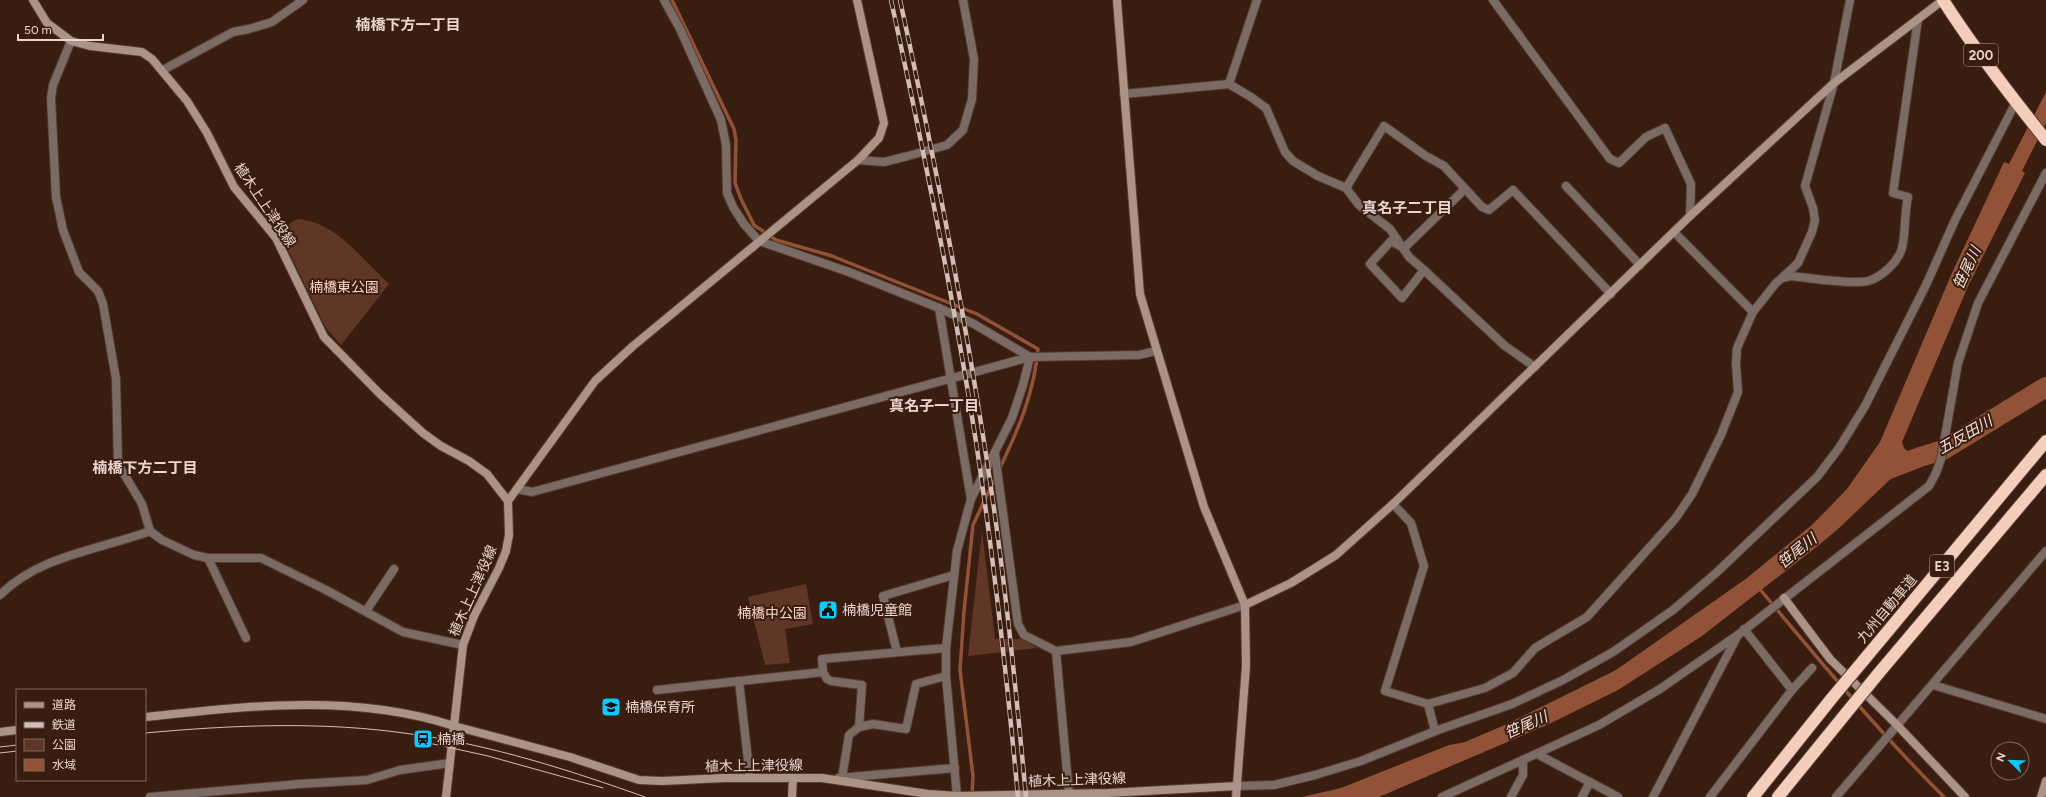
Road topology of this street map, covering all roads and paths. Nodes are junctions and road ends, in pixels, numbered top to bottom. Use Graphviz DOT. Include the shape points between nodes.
graph roads {
  1 [pos="33,0"];
  2 [pos="303,0"];
  3 [pos="664,0"];
  4 [pos="857,0"];
  5 [pos="963,0"];
  6 [pos="1117,0"];
  7 [pos="1257,0"];
  8 [pos="1493,0"];
  9 [pos="1850,0"];
  10 [pos="1943,0"];
  11 [pos="1918,19"];
  12 [pos="71,42"];
  13 [pos="163,70"];
  14 [pos="1229,84"];
  15 [pos="1834,84"];
  16 [pos="1124,94"];
  17 [pos="2018,106"];
  18 [pos="2046,140"];
  19 [pos="858,160"];
  20 [pos="2046,173"];
  21 [pos="1566,186"];
  22 [pos="1346,188"];
  23 [pos="1465,188"];
  24 [pos="1690,216"];
  25 [pos="1674,232"];
  26 [pos="759,241"];
  27 [pos="1404,248"];
  28 [pos="1640,265"];
  29 [pos="1424,270"];
  30 [pos="1782,278"];
  31 [pos="1611,294"];
  32 [pos="939,308"];
  33 [pos="1753,312"];
  34 [pos="1156,351"];
  35 [pos="1030,357"];
  36 [pos="1535,367"];
  37 [pos="951,378"];
  38 [pos="2046,441"];
  39 [pos="995,454"];
  40 [pos="2046,475"];
  41 [pos="518,489"];
  42 [pos="971,500"];
  43 [pos="508,501"];
  44 [pos="1393,504"];
  45 [pos="150,531"];
  46 [pos="2046,551"];
  47 [pos="208,558"];
  48 [pos="394,569"];
  49 [pos="954,575"];
  50 [pos="0,596"];
  51 [pos="1784,598"];
  52 [pos="1245,605"];
  53 [pos="366,611"];
  54 [pos="1742,631"];
  55 [pos="246,638"];
  56 [pos="463,645"];
  57 [pos="946,648"];
  58 [pos="1056,651"];
  59 [pos="897,652"];
  60 [pos="1812,668"];
  61 [pos="823,672"];
  62 [pos="946,676"];
  63 [pos="739,681"];
  64 [pos="1933,685"];
  65 [pos="657,690"];
  66 [pos="1792,690"];
  67 [pos="1428,704"];
  68 [pos="146,717"];
  69 [pos="2046,719"];
  70 [pos="1897,725"];
  71 [pos="454,726"];
  72 [pos="859,727"];
  73 [pos="16,730"];
  74 [pos="1435,731"];
  75 [pos="0,732"];
  76 [pos="1537,754"];
  77 [pos="1523,760"];
  78 [pos="450,763"];
  79 [pos="955,768"];
  80 [pos="750,778"];
  81 [pos="793,778"];
  82 [pos="842,778"];
  83 [pos="828,779"];
  84 [pos="2046,781"];
  85 [pos="1590,782"];
  86 [pos="1236,792"];
  87 [pos="792,793"];
  88 [pos="1069,794"];
  89 [pos="957,796"];
  90 [pos="150,797"];
  91 [pos="446,797"];
  92 [pos="1442,797"];
  93 [pos="1511,797"];
  94 [pos="1582,797"];
  95 [pos="1618,797"];
  96 [pos="1653,797"];
  97 [pos="1710,797"];
  98 [pos="1753,797"];
  99 [pos="1778,797"];
  100 [pos="1836,797"];
  101 [pos="1965,797"];
  102 [pos="2041,797"];
  1 -- 12 [label="street, 植木上上津役線" via="47,23"];
  2 -- 13 [label="street" via="272,22 249,30 233,32"];
  3 -- 26 [label="street" via="680,29 721,120 726,145 730,200 744,224"];
  4 -- 19 [label="street" via="884,123 880,138"];
  5 -- 19 [label="street" via="974,59 972,99 963,130 947,145 884,162"];
  6 -- 16 [label="street"];
  7 -- 14 [label="street"];
  8 -- 24 [label="street" via="1610,159 1619,164 1646,137 1665,128 1691,184"];
  9 -- 15 [label="street"];
  10 -- 11 [label="street"];
  10 -- 17 [label="highway, 200"];
  11 -- 15 [label="street"];
  11 -- 30 [label="street" via="1893,193 1908,196 1901,250 1889,268 1867,281 1791,276"];
  12 -- 13 [label="street, 植木上上津役線" via="142,52"];
  12 -- 45 [label="street" via="53,85 51,98 56,197 63,230 79,272 98,291 103,304 116,379 118,464 142,504"];
  13 -- 43 [label="street, 植木上上津役線" via="207,133 234,187 276,238 324,337 423,433 441,446 469,460 487,474"];
  14 -- 16 [label="street"];
  14 -- 22 [label="street" via="1266,108 1285,152 1293,161 1318,176"];
  15 -- 24 [label="street"];
  15 -- 30 [label="street" via="1805,186 1815,220 1812,232 1798,263"];
  16 -- 34 [label="street" via="1140,294"];
  17 -- 18 [label="highway, 200"];
  17 -- 74 [label="street" via="1955,220 1865,406 1840,448 1817,477 1673,610 1613,652 1563,680 1512,704"];
  19 -- 26 [label="street"];
  20 -- 51 [label="street" via="1978,303 1958,363 1941,459 1928,486"];
  21 -- 28 [label="street"];
  22 -- 23 [label="street" via="1384,126 1444,166"];
  22 -- 27 [label="street" via="1358,205 1390,229"];
  23 -- 27 [label="street"];
  23 -- 31 [label="street" via="1482,207 1489,210 1513,190"];
  24 -- 25 [label="street"];
  25 -- 28 [label="street"];
  25 -- 33 [label="street"];
  26 -- 32 [label="street" via="849,272"];
  26 -- 41 [label="street" via="595,381"];
  27 -- 29 [label="street"];
  27 -- 29 [label="street" via="1391,241 1370,264 1402,298"];
  28 -- 31 [label="street"];
  29 -- 36 [label="street" via="1505,346"];
  30 -- 33 [label="street"];
  31 -- 36 [label="street"];
  32 -- 35 [label="street" via="974,324"];
  32 -- 37 [label="street"];
  33 -- 67 [label="street" via="1737,348 1738,392 1696,487 1675,519 1587,617 1535,648 1513,673 1485,688"];
  34 -- 35 [label="street" via="1139,355"];
  34 -- 52 [label="street" via="1204,506"];
  35 -- 37 [label="street"];
  35 -- 39 [label="street" via="1012,418"];
  36 -- 44 [label="street"];
  37 -- 41 [label="street" via="532,492"];
  37 -- 42 [label="street"];
  38 -- 98 [label="highway, 九州自動車道 / E3, bridge"];
  39 -- 42 [label="street"];
  39 -- 58 [label="street" via="1018,624 1024,635"];
  40 -- 99 [label="highway, E3, bridge"];
  41 -- 43 [label="street"];
  42 -- 49 [label="street" via="962,529"];
  43 -- 56 [label="street, 植木上上津役線" via="509,535 506,551 474,616"];
  44 -- 52 [label="street" via="1336,555 1291,583"];
  44 -- 67 [label="street" via="1411,524 1424,566 1385,691"];
  45 -- 47 [label="street" via="162,540 194,555"];
  45 -- 50 [label="street" via="66,556 14,582"];
  46 -- 64 [label="street"];
  47 -- 53 [label="street" via="261,558"];
  47 -- 55 [label="street"];
  48 -- 53 [label="street"];
  49 -- 57 [label="street"];
  49 -- 59 [label="street" via="883,596"];
  51 -- 54 [label="street"];
  51 -- 70 [label="street" via="1830,659"];
  52 -- 58 [label="street" via="1131,642"];
  52 -- 86 [label="street" via="1246,666"];
  53 -- 56 [label="street" via="403,632"];
  54 -- 66 [label="street"];
  54 -- 76 [label="street" via="1660,689 1599,725"];
  54 -- 96 [label="street"];
  56 -- 71 [label="street, 植木上上津役線"];
  57 -- 59 [label="street"];
  57 -- 62 [label="street"];
  58 -- 88 [label="street"];
  59 -- 61 [label="street" via="822,659"];
  60 -- 66 [label="street"];
  61 -- 63 [label="street"];
  61 -- 72 [label="street" via="831,681 862,685"];
  62 -- 72 [label="street" via="916,684 906,729 873,724"];
  62 -- 79 [label="street"];
  63 -- 65 [label="street"];
  63 -- 80 [label="street"];
  64 -- 69 [label="street"];
  64 -- 70 [label="street"];
  66 -- 97 [label="street"];
  67 -- 74 [label="street"];
  68 -- 71 [label="street" via="224,708 307,705 379,710 426,717"];
  70 -- 100 [label="street"];
  70 -- 101 [label="street"];
  71 -- 78 [label="street"];
  71 -- 80 [label="street, 植木上上津役線" via="570,757 639,780"];
  72 -- 82 [label="street" via="849,735"];
  73 -- 75 [label="street"];
  74 -- 86 [label="street" via="1361,761 1315,776"];
  76 -- 77 [label="street"];
  76 -- 85 [label="street"];
  77 -- 92 [label="street"];
  77 -- 93 [label="street" via="1523,775"];
  78 -- 90 [label="street" via="400,770 367,780"];
  78 -- 91 [label="street"];
  79 -- 82 [label="street"];
  79 -- 89 [label="street"];
  80 -- 81 [label="street, 植木上上津役線"];
  81 -- 83 [label="street, 植木上上津役線"];
  81 -- 87 [label="street"];
  82 -- 83 [label="street"];
  83 -- 89 [label="street, 植木上上津役線"];
  84 -- 102 [label="street"];
  85 -- 94 [label="street"];
  85 -- 95 [label="street"];
  86 -- 88 [label="street, 植木上上津役線"];
  88 -- 89 [label="street, 植木上上津役線"];
}
